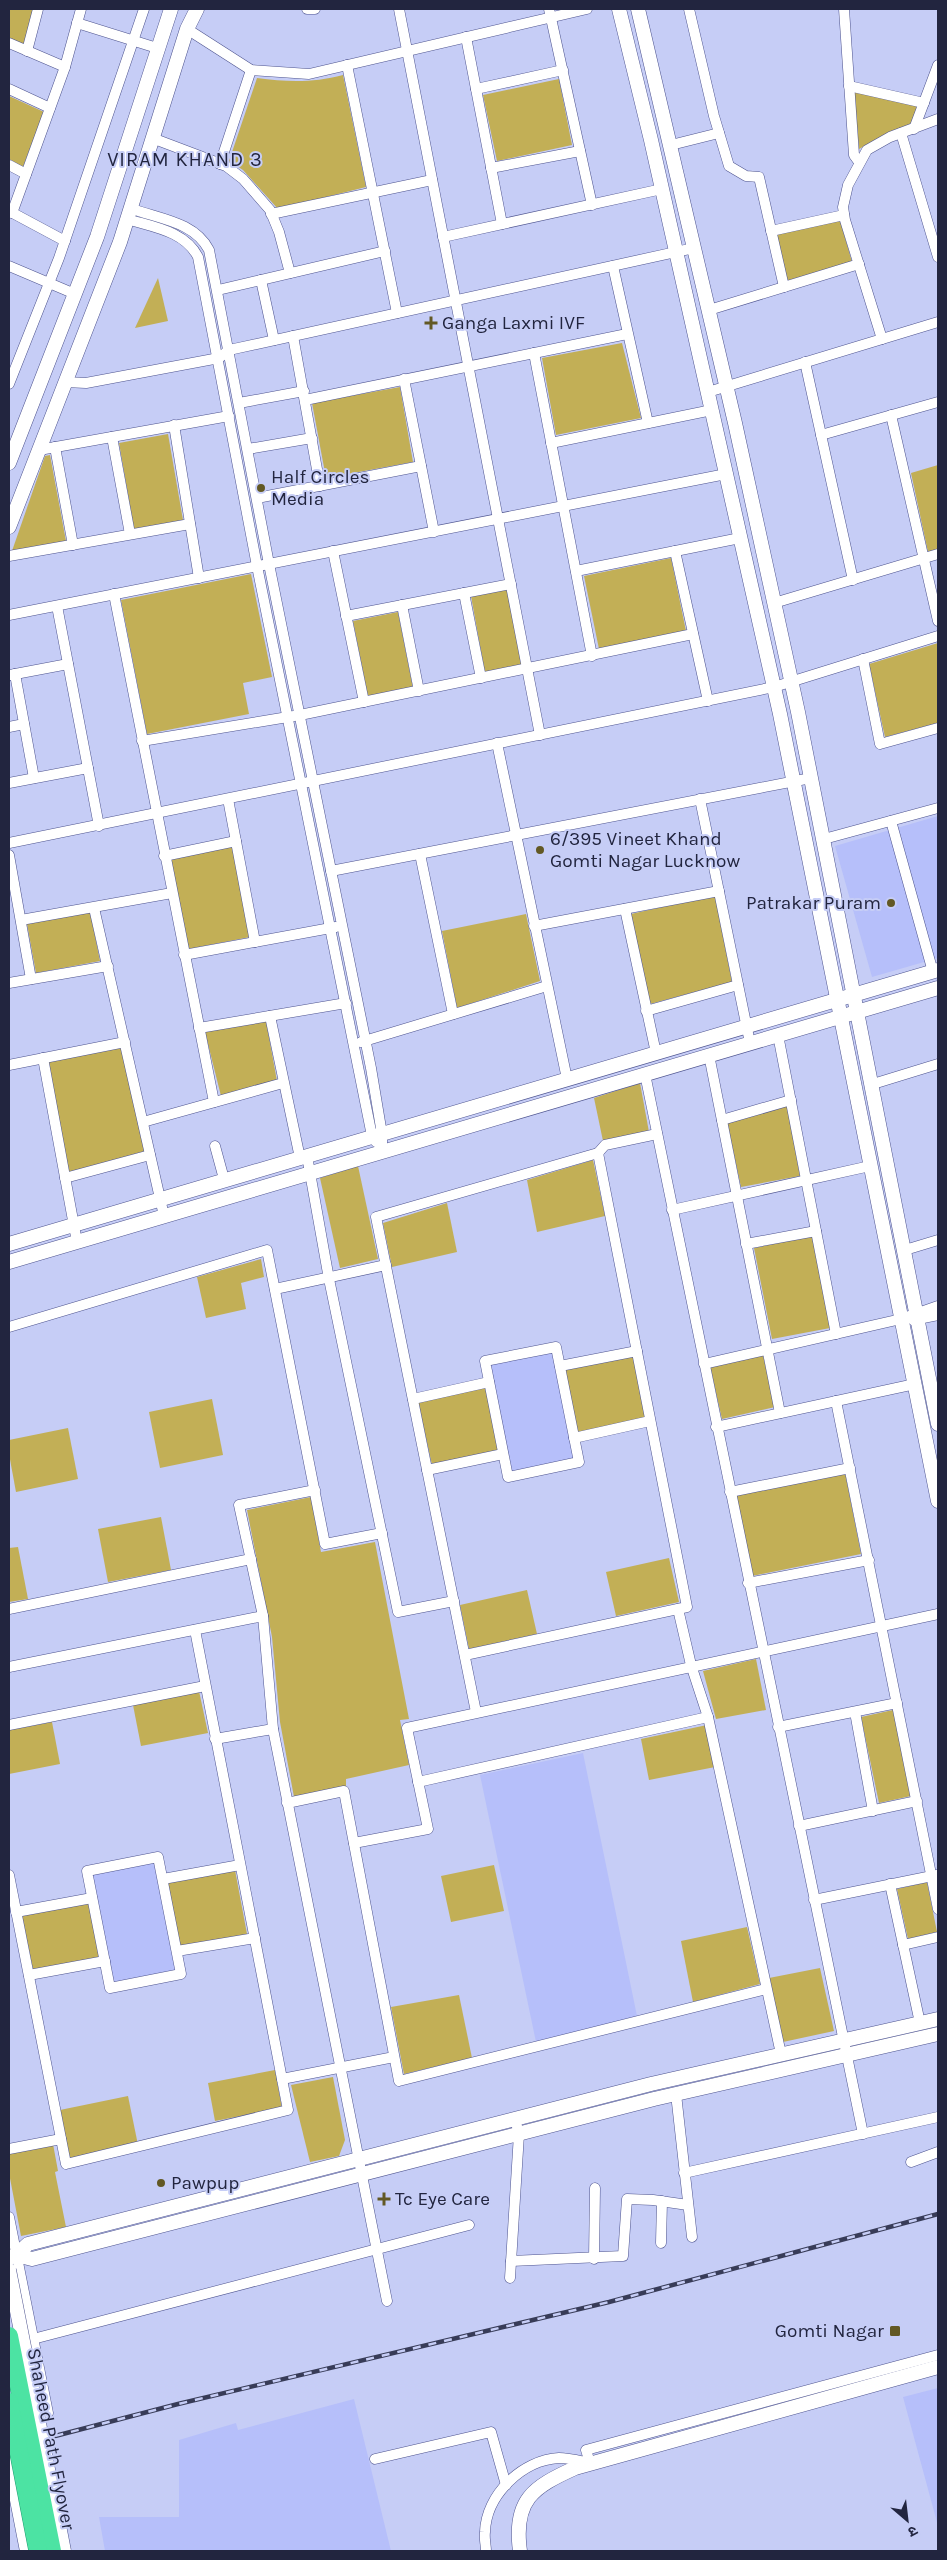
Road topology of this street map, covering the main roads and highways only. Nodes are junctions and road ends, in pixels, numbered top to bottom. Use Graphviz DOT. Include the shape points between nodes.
graph roads {
  1 [pos="9,2336"];
  2 [pos="9,2401"];
  3 [pos="38,2551"];
  4 [pos="52,2551"];
  1 -- 4 [label="highway, Shaheed Path Flyover, bridge"];
  2 -- 3 [label="highway, Shaheed Path Flyover, bridge"];
}
